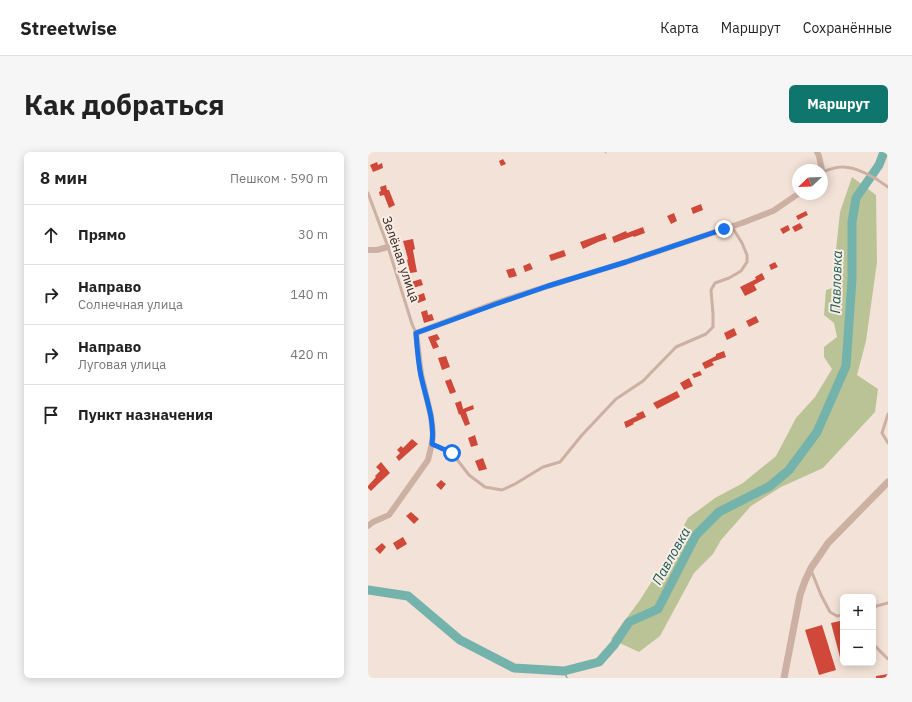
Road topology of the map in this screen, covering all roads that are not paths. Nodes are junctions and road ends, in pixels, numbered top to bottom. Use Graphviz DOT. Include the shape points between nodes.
graph roads {
  1 [pos="817,152"];
  2 [pos="821,164"];
  3 [pos="828,170"];
  4 [pos="888,187"];
  5 [pos="368,193"];
  6 [pos="792,198"];
  7 [pos="724,229"];
  8 [pos="388,248"];
  9 [pos="368,250"];
  10 [pos="416,333"];
  11 [pos="888,414"];
  12 [pos="888,443"];
  13 [pos="432,444"];
  14 [pos="888,482"];
  15 [pos="368,526"];
  16 [pos="811,568"];
  17 [pos="888,603"];
  18 [pos="876,606"];
  19 [pos="840,616"];
  20 [pos="876,647"];
  21 [pos="888,659"];
  22 [pos="784,678"];
  1 -- 2 [label="street"];
  3 -- 4 [label="lane" via="842,167 859,170"];
  5 -- 8 [label="lane, Зелёная улица"];
  6 -- 7 [label="street" via="773,211"];
  7 -- 10 [label="street" via="548,286"];
  7 -- 13 [label="lane" via="734,230 748,255 741,271 715,283 710,290 712,326 706,334 676,347 643,381 616,398 560,462 543,467 502,490 485,487 469,476 452,453"];
  8 -- 9 [label="street"];
  8 -- 10 [label="lane, Зелёная улица"];
  10 -- 13 [label="street" via="421,374 431,416"];
  11 -- 12 [label="lane" via="882,433"];
  13 -- 15 [label="street" via="428,460 390,515"];
  14 -- 16 [label="street" via="828,543"];
  16 -- 19 [label="lane" via="830,612"];
  16 -- 22 [label="street" via="800,596"];
  17 -- 18 [label="lane"];
  20 -- 21 [label="lane"];
}
